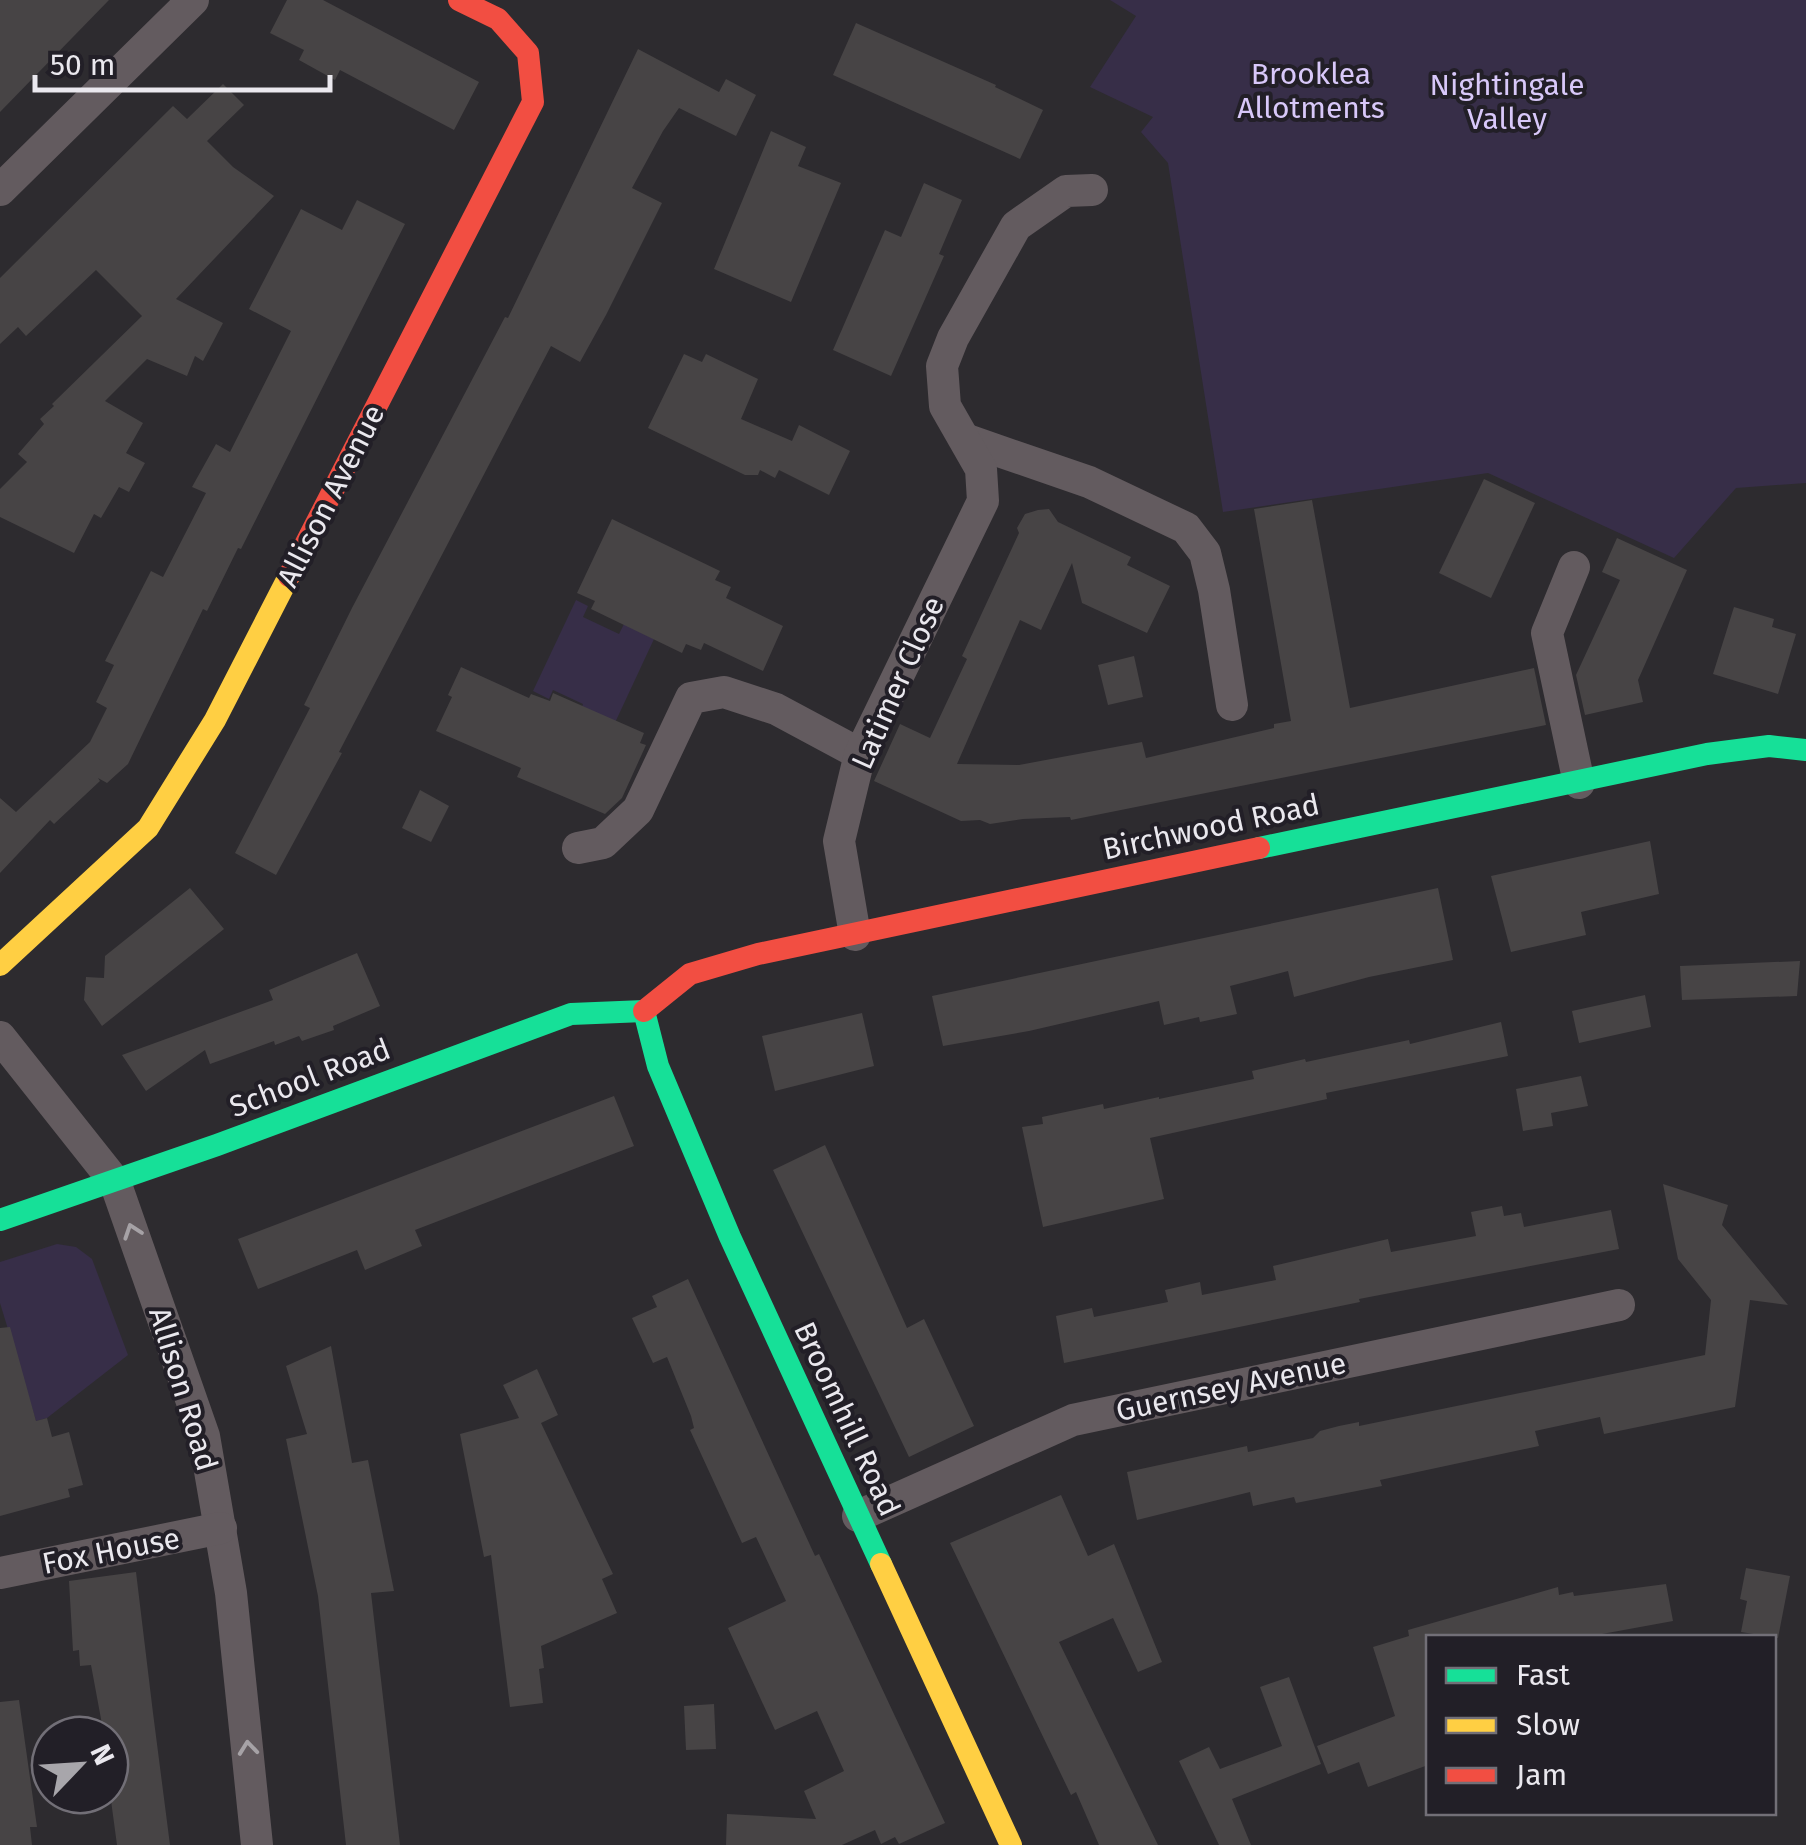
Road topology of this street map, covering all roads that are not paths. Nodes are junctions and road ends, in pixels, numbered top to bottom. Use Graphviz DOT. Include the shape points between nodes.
graph roads {
  1 [pos="193,0"];
  2 [pos="459,0"];
  3 [pos="0,190"];
  4 [pos="1092,190"];
  5 [pos="967,440"];
  6 [pos="1574,567"];
  7 [pos="1232,705"];
  8 [pos="1806,750"];
  9 [pos="860,754"];
  10 [pos="1579,783"];
  11 [pos="578,848"];
  12 [pos="855,935"];
  13 [pos="0,964"];
  14 [pos="644,1012"];
  15 [pos="0,1037"];
  16 [pos="114,1182"];
  17 [pos="0,1220"];
  18 [pos="1619,1305"];
  19 [pos="858,1516"];
  20 [pos="221,1528"];
  21 [pos="0,1573"];
  22 [pos="257,1845"];
  23 [pos="1011,1845"];
  1 -- 3 [label="street"];
  2 -- 13 [label="street, Allison Avenue" via="498,20 528,53 533,102 215,720 148,828"];
  4 -- 5 [label="street, Latimer Close" via="1066,191 1016,226 953,338 942,366 946,406"];
  5 -- 7 [label="street" via="1089,482 1186,528 1205,553"];
  5 -- 9 [label="street, Latimer Close" via="981,469 983,501"];
  6 -- 10 [label="street" via="1547,633"];
  8 -- 10 [label="street, Birchwood Road" via="1722,752"];
  9 -- 11 [label="street" via="776,708 724,692 690,698 638,810 603,843"];
  9 -- 12 [label="street, Latimer Close" via="839,841"];
  10 -- 12 [label="street, Birchwood Road"];
  12 -- 14 [label="street, Birchwood Road" via="690,974"];
  14 -- 16 [label="street, School Road" via="571,1014"];
  14 -- 19 [label="street, Broomhill Road" via="658,1066 730,1237"];
  15 -- 16 [label="street, Allison Road"];
  16 -- 17 [label="street, School Road"];
  20 -- 16 [label="street, Allison Road, one-way" via="204,1436"];
  18 -- 19 [label="street, Guernsey Avenue" via="1073,1420"];
  19 -- 23 [label="street, Broomhill Road"];
  20 -- 21 [label="street, Fox House"];
  22 -- 20 [label="street, Allison Road, one-way"];
}
